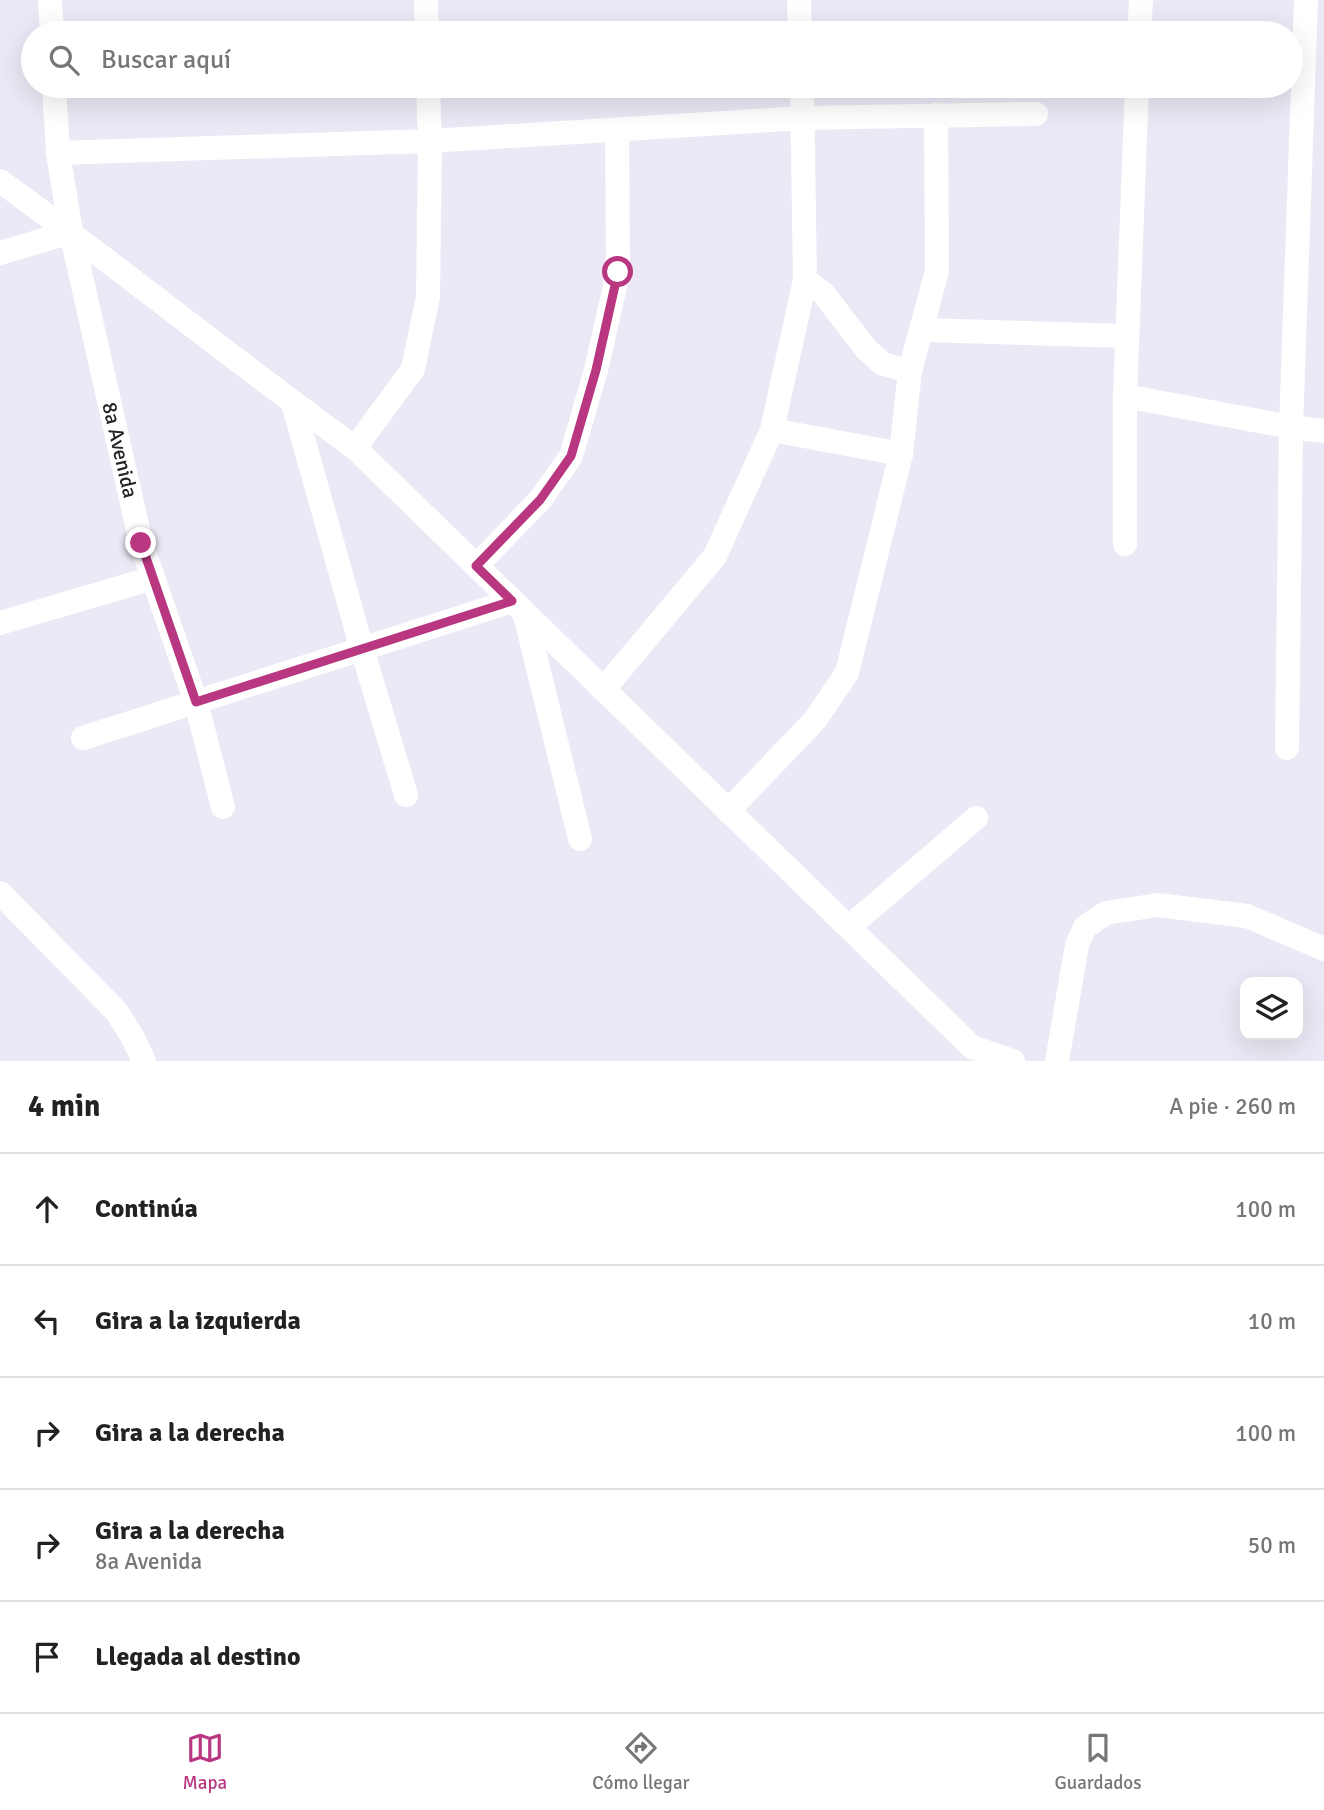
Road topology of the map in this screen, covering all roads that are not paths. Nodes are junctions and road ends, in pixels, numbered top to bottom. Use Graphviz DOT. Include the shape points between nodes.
graph roads {
  1 [pos="50,0"];
  2 [pos="426,0"];
  3 [pos="799,0"];
  4 [pos="1140,0"];
  5 [pos="1306,0"];
  6 [pos="51,21"];
  7 [pos="427,21"];
  8 [pos="800,21"];
  9 [pos="1139,21"];
  10 [pos="1303,85"];
  11 [pos="55,98"];
  12 [pos="428,98"];
  13 [pos="802,98"];
  14 [pos="1137,98"];
  15 [pos="1303,98"];
  16 [pos="1037,114"];
  17 [pos="936,116"];
  18 [pos="803,118"];
  19 [pos="617,130"];
  20 [pos="430,141"];
  21 [pos="58,153"];
  22 [pos="0,181"];
  23 [pos="71,232"];
  24 [pos="0,253"];
  25 [pos="805,280"];
  26 [pos="921,330"];
  27 [pos="1127,336"];
  28 [pos="911,371"];
  29 [pos="1125,396"];
  30 [pos="293,403"];
  31 [pos="1291,427"];
  32 [pos="772,430"];
  33 [pos="1324,431"];
  34 [pos="355,448"];
  35 [pos="901,454"];
  36 [pos="1125,544"];
  37 [pos="476,566"];
  38 [pos="153,578"];
  39 [pos="518,608"];
  40 [pos="0,623"];
  41 [pos="362,649"];
  42 [pos="603,690"];
  43 [pos="196,702"];
  44 [pos="83,738"];
  45 [pos="1287,748"];
  46 [pos="406,795"];
  47 [pos="223,807"];
  48 [pos="728,811"];
  49 [pos="976,818"];
  50 [pos="580,839"];
  51 [pos="0,893"];
  52 [pos="849,927"];
  53 [pos="1324,949"];
  54 [pos="979,1055"];
  55 [pos="144,1061"];
  56 [pos="1013,1061"];
  57 [pos="1058,1061"];
  1 -- 6 [label="street"];
  2 -- 7 [label="street"];
  3 -- 8 [label="street"];
  4 -- 9 [label="street"];
  5 -- 10 [label="street"];
  11 -- 21 [label="street, 8a Avenida"];
  12 -- 20 [label="street"];
  13 -- 18 [label="street"];
  14 -- 27 [label="street"];
  15 -- 31 [label="street"];
  16 -- 17 [label="street"];
  17 -- 18 [label="street"];
  17 -- 26 [label="street" via="937,271"];
  18 -- 19 [label="street"];
  18 -- 25 [label="street"];
  19 -- 20 [label="street"];
  19 -- 37 [label="street" via="618,272 571,456 540,500"];
  20 -- 21 [label="street"];
  20 -- 34 [label="street" via="428,297 413,369"];
  21 -- 23 [label="street, 8a Avenida"];
  22 -- 23 [label="street"];
  23 -- 24 [label="street"];
  23 -- 30 [label="street"];
  23 -- 38 [label="street, 8a Avenida" via="141,543"];
  25 -- 28 [label="street" via="823,293 883,364"];
  25 -- 32 [label="street"];
  26 -- 27 [label="street"];
  26 -- 28 [label="street"];
  27 -- 29 [label="street"];
  28 -- 35 [label="street"];
  29 -- 31 [label="street"];
  29 -- 36 [label="street"];
  30 -- 34 [label="street"];
  30 -- 41 [label="street"];
  31 -- 33 [label="street"];
  31 -- 45 [label="street"];
  32 -- 35 [label="street"];
  32 -- 42 [label="street" via="715,556"];
  34 -- 37 [label="street"];
  35 -- 48 [label="street" via="847,673 815,720"];
  37 -- 39 [label="street"];
  38 -- 40 [label="street"];
  38 -- 43 [label="street, 8a Avenida"];
  39 -- 41 [label="street"];
  39 -- 42 [label="street"];
  39 -- 50 [label="street"];
  41 -- 43 [label="street"];
  41 -- 46 [label="street"];
  42 -- 48 [label="street"];
  43 -- 44 [label="street"];
  43 -- 47 [label="street, 8a Avenida"];
  48 -- 52 [label="street"];
  49 -- 52 [label="street"];
  51 -- 55 [label="street" via="117,1012"];
  52 -- 54 [label="street"];
  53 -- 57 [label="street" via="1247,916 1158,905 1106,913 1084,927 1077,945"];
  54 -- 56 [label="street"];
}
